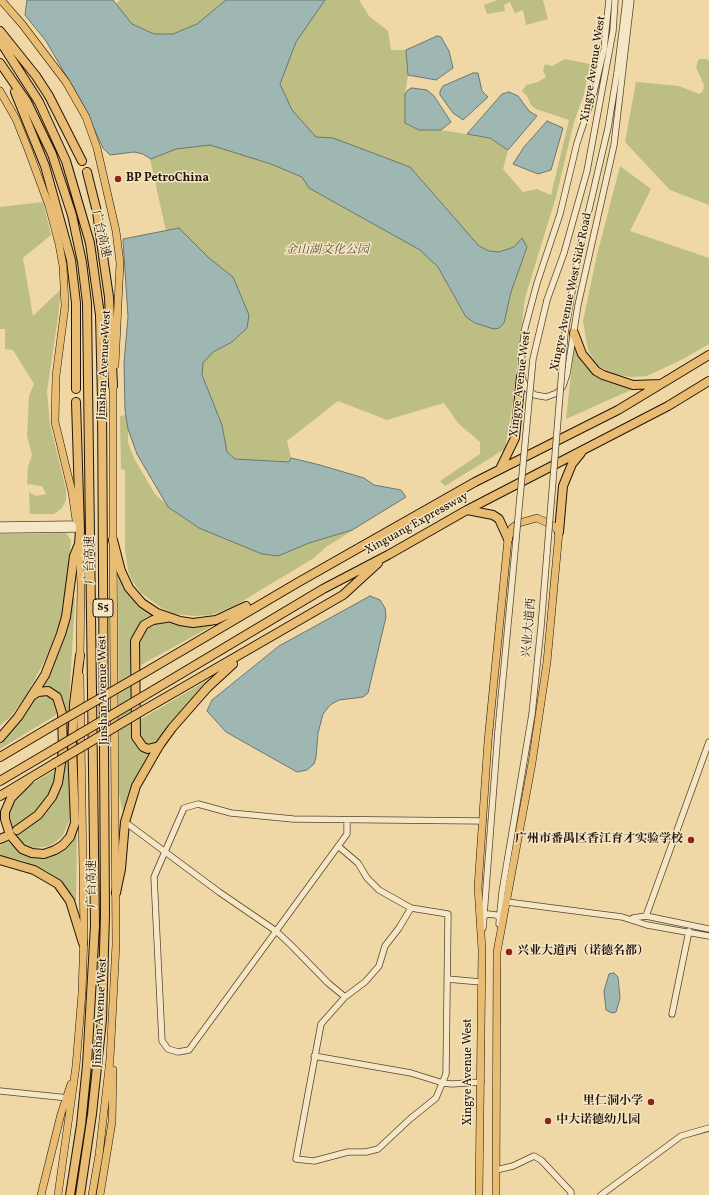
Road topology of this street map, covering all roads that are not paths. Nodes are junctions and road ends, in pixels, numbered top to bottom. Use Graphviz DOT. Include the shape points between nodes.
graph roads {
  1 [pos="1,0"];
  2 [pos="609,0"];
  3 [pos="615,0"];
  4 [pos="626,0"];
  5 [pos="630,0"];
  6 [pos="0,30"];
  7 [pos="0,41"];
  8 [pos="0,63"];
  9 [pos="7,73"];
  10 [pos="0,91"];
  11 [pos="82,161"];
  12 [pos="87,172"];
  13 [pos="570,304"];
  14 [pos="574,333"];
  15 [pos="709,355"];
  16 [pos="521,376"];
  17 [pos="709,381"];
  18 [pos="663,384"];
  19 [pos="113,386"];
  20 [pos="76,389"];
  21 [pos="76,402"];
  22 [pos="583,450"];
  23 [pos="499,470"];
  24 [pos="467,510"];
  25 [pos="0,525"];
  26 [pos="77,526"];
  27 [pos="0,530"];
  28 [pos="559,532"];
  29 [pos="508,539"];
  30 [pos="113,540"];
  31 [pos="79,544"];
  32 [pos="353,551"];
  33 [pos="388,555"];
  34 [pos="167,617"];
  35 [pos="249,650"];
  36 [pos="80,655"];
  37 [pos="33,695"];
  38 [pos="0,738"];
  39 [pos="708,742"];
  40 [pos="159,746"];
  41 [pos="0,758"];
  42 [pos="29,780"];
  43 [pos="0,781"];
  44 [pos="0,796"];
  45 [pos="346,820"];
  46 [pos="483,821"];
  47 [pos="125,822"];
  48 [pos="17,830"];
  49 [pos="338,846"];
  50 [pos="165,852"];
  51 [pos="0,860"];
  52 [pos="116,893"];
  53 [pos="507,902"];
  54 [pos="411,908"];
  55 [pos="484,916"];
  56 [pos="646,916"];
  57 [pos="500,918"];
  58 [pos="631,919"];
  59 [pos="709,929"];
  60 [pos="276,931"];
  61 [pos="689,932"];
  62 [pos="709,936"];
  63 [pos="83,943"];
  64 [pos="482,950"];
  65 [pos="497,952"];
  66 [pos="447,979"];
  67 [pos="481,982"];
  68 [pos="345,997"];
  69 [pos="672,1014"];
  70 [pos="112,1033"];
  71 [pos="314,1056"];
  72 [pos="443,1082"];
  73 [pos="481,1082"];
  74 [pos="0,1091"];
  75 [pos="70,1098"];
  76 [pos="709,1128"];
  77 [pos="496,1170"];
  78 [pos="41,1195"];
  79 [pos="58,1195"];
  80 [pos="70,1195"];
  81 [pos="80,1195"];
  82 [pos="92,1195"];
  83 [pos="100,1195"];
  84 [pos="479,1195"];
  85 [pos="496,1195"];
  86 [pos="571,1195"];
  87 [pos="601,1195"];
  1 -- 19 [label="main road, Jinshan Avenue West" via="22,24 77,99 92,132 102,166 120,263"];
  2 -- 16 [label="street" via="604,49 594,92 577,143 560,214 525,328"];
  3 -- 55 [label="street, Xingye Avenue West, bridge" via="613,31 587,171 564,253 547,300 533,359 498,731"];
  4 -- 13 [label="street, Xingye Avenue West" via="608,128 577,261"];
  5 -- 14 [label="street, Xingye Avenue West Side Road" via="614,145"];
  6 -- 11 [label="highway" via="36,76"];
  7 -- 81 [label="highway, 广台高速 / S5" via="39,102 66,161 90,243 100,315 104,938 102,1020"];
  8 -- 9 [label="highway, 广台高速 / S5"];
  9 -- 20 [label="highway" via="45,166 68,246 76,303"];
  9 -- 80 [label="highway, 广台高速 / S5" via="27,102 59,174 72,215 82,262 88,324 95,925 87,1065"];
  10 -- 26 [label="main road, Jinshan Avenue West" via="16,119 31,156 49,206 63,266 65,306 56,376 55,422 72,492"];
  12 -- 19 [label="highway" via="97,212 109,297"];
  13 -- 57 [label="street, 兴业大道西, bridge" via="565,333 532,714 502,892"];
  14 -- 16 [label="street, Xingye Avenue West Side Road" via="567,374 563,386 557,393 546,397 535,395 527,389"];
  14 -- 18 [label="highway" via="582,354 603,375 633,385"];
  15 -- 18 [label="highway, Xinguang Expressway"];
  16 -- 23 [label="highway" via="515,438"];
  17 -- 22 [label="highway, Xinguang Expressway" via="668,406"];
  18 -- 23 [label="highway, Xinguang Expressway" via="618,410"];
  19 -- 30 [label="main road, Jinshan Avenue West"];
  21 -- 31 [label="highway"];
  22 -- 24 [label="highway, Xinguang Expressway"];
  22 -- 28 [label="highway" via="572,464 563,486"];
  23 -- 32 [label="highway, Xinguang Expressway"];
  24 -- 29 [label="highway" via="493,515 499,519"];
  24 -- 33 [label="highway, Xinguang Expressway"];
  25 -- 26 [label="street"];
  26 -- 27 [label="street"];
  26 -- 31 [label="main road, Jinshan Avenue West"];
  28 -- 29 [label="main road" via="554,526 537,518 519,523 512,528"];
  28 -- 53 [label="main road" via="547,662"];
  29 -- 46 [label="main road, Xingye Avenue West" via="488,741"];
  30 -- 34 [label="highway" via="124,579 135,595 149,608"];
  30 -- 52 [label="main road, Jinshan Avenue West"];
  31 -- 36 [label="main road, Jinshan Avenue West"];
  31 -- 37 [label="highway" via="74,556 61,634 51,661"];
  32 -- 34 [label="highway" via="320,564 239,611 216,620 193,623"];
  32 -- 41 [label="highway, Xinguang Expressway, bridge"];
  33 -- 35 [label="highway" via="343,595"];
  33 -- 43 [label="highway, Xinguang Expressway, bridge" via="323,589"];
  34 -- 40 [label="highway" via="144,625 135,641 136,737 143,747 148,749"];
  35 -- 40 [label="highway" via="208,687"];
  35 -- 42 [label="highway, bridge"];
  36 -- 42 [label="highway" via="72,745 75,823 70,837 63,845 44,854 22,849 10,835 5,819 11,798"];
  36 -- 63 [label="main road, Jinshan Avenue West"];
  37 -- 38 [label="highway"];
  37 -- 48 [label="highway" via="48,691 57,697 62,713 63,750 58,783 52,797 38,815"];
  39 -- 56 [label="street"];
  40 -- 47 [label="highway" via="136,786"];
  42 -- 44 [label="highway"];
  45 -- 46 [label="street"];
  45 -- 49 [label="street" via="347,834"];
  45 -- 50 [label="street" via="258,817 198,804 184,808"];
  46 -- 64 [label="main road, Xingye Avenue West" via="478,887"];
  47 -- 50 [label="street"];
  47 -- 52 [label="highway"];
  49 -- 54 [label="street" via="358,863 367,878 379,890"];
  49 -- 60 [label="street"];
  50 -- 60 [label="street"];
  50 -- 60 [label="street" via="154,877 162,1041 168,1049 178,1052 189,1050"];
  51 -- 63 [label="highway" via="34,870 58,884 70,901"];
  52 -- 70 [label="main road, Jinshan Avenue West"];
  53 -- 58 [label="street"];
  53 -- 65 [label="main road"];
  54 -- 66 [label="street" via="448,914"];
  54 -- 68 [label="street" via="385,946 379,966"];
  55 -- 57 [label="street" via="496,915"];
  55 -- 64 [label="street"];
  56 -- 58 [label="street"];
  56 -- 59 [label="street"];
  57 -- 65 [label="street, 兴业大道西"];
  58 -- 61 [label="street" via="647,925"];
  60 -- 68 [label="street"];
  61 -- 62 [label="street"];
  61 -- 69 [label="street"];
  63 -- 75 [label="main road, Jinshan Avenue West" via="76,1066"];
  64 -- 67 [label="main road, Xingye Avenue West"];
  65 -- 77 [label="main road"];
  66 -- 67 [label="street"];
  66 -- 72 [label="street" via="446,1074"];
  67 -- 73 [label="main road, Xingye Avenue West"];
  68 -- 71 [label="street" via="321,1024"];
  70 -- 82 [label="main road, Jinshan Avenue West" via="102,1136"];
  70 -- 83 [label="main road" via="112,1122"];
  71 -- 72 [label="street" via="411,1073"];
  71 -- 72 [label="street" via="296,1159 314,1161 348,1152 378,1149 436,1098"];
  72 -- 73 [label="street"];
  73 -- 84 [label="main road, Xingye Avenue West"];
  74 -- 75 [label="street"];
  75 -- 78 [label="main road"];
  75 -- 79 [label="main road"];
  76 -- 87 [label="street" via="681,1136"];
  77 -- 85 [label="main road"];
  77 -- 86 [label="street" via="513,1166 534,1156 541,1160"];
}
